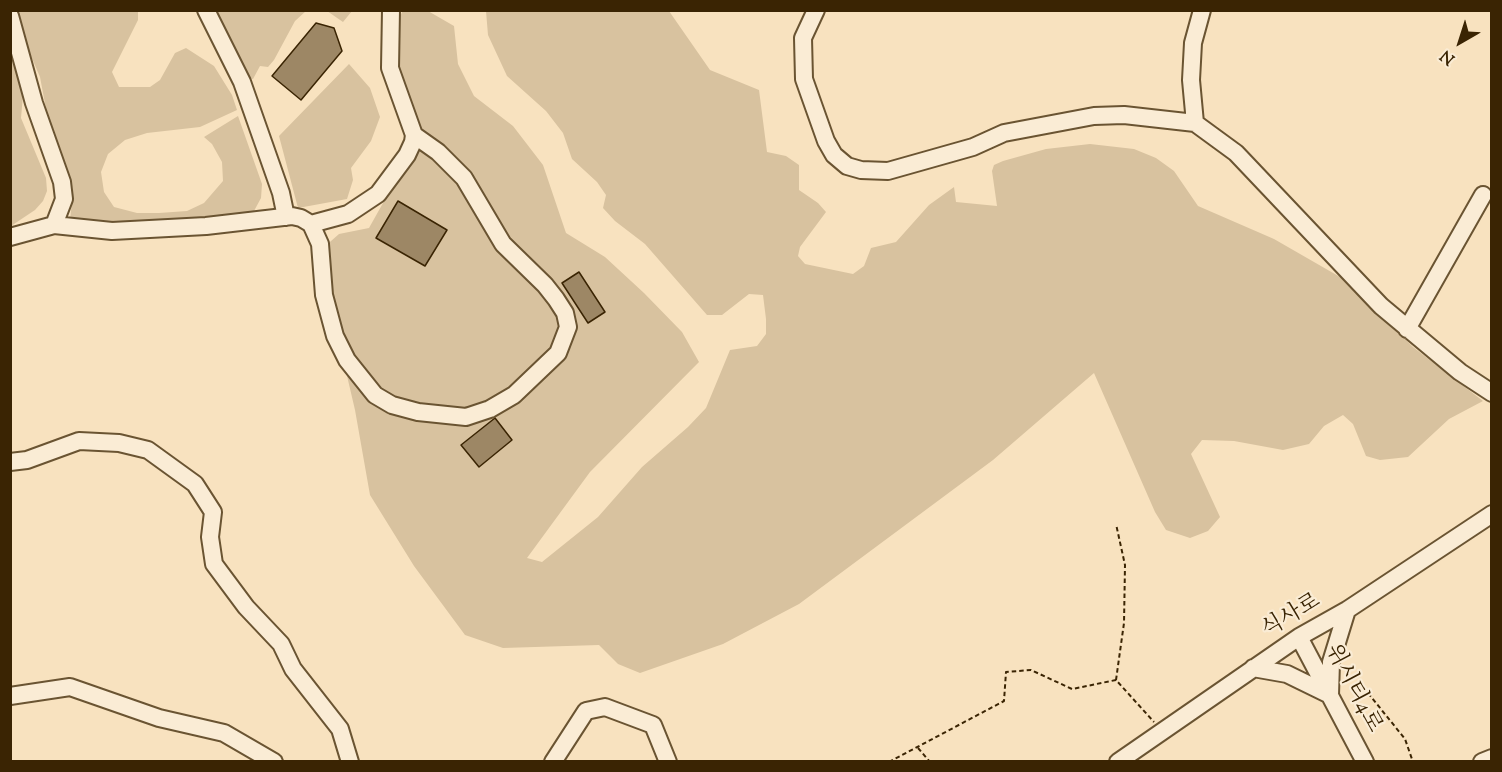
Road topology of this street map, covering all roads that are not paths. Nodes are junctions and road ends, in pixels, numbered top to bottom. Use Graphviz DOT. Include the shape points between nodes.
graph roads {
  1 [pos="206,10"];
  2 [pos="391,10"];
  3 [pos="816,10"];
  4 [pos="1202,10"];
  5 [pos="10,16"];
  6 [pos="1195,123"];
  7 [pos="414,135"];
  8 [pos="1483,195"];
  9 [pos="286,217"];
  10 [pos="311,224"];
  11 [pos="54,225"];
  12 [pos="10,237"];
  13 [pos="1407,329"];
  14 [pos="1491,393"];
  15 [pos="10,462"];
  16 [pos="1491,514"];
  17 [pos="1347,610"];
  18 [pos="1299,638"];
  19 [pos="1253,668"];
  20 [pos="1330,695"];
  21 [pos="10,696"];
  22 [pos="1491,758"];
  23 [pos="274,762"];
  24 [pos="350,762"];
  25 [pos="553,762"];
  26 [pos="668,762"];
  27 [pos="1118,762"];
  28 [pos="1365,762"];
  29 [pos="1482,762"];
  1 -- 9 [label="street" via="242,82"];
  2 -- 7 [label="street" via="390,68"];
  3 -- 6 [label="street" via="803,38 804,79 826,141 847,166 888,171 929,161 1005,133 1062,120 1124,115"];
  4 -- 6 [label="street" via="1193,43"];
  5 -- 11 [label="street" via="34,103 62,182 64,199"];
  6 -- 13 [label="street" via="1236,153"];
  7 -- 10 [label="street" via="407,155 378,195 348,214"];
  7 -- 10 [label="street" via="464,178 503,244 545,285 565,313 568,327 558,353 514,395 466,417 417,412 375,395 347,360 335,336 324,295 321,244"];
  8 -- 13 [label="street"];
  9 -- 10 [label="street" via="301,218"];
  9 -- 11 [label="street" via="112,231"];
  11 -- 12 [label="street"];
  13 -- 14 [label="street"];
  15 -- 24 [label="street" via="27,460 79,441 119,443 148,450 195,483 213,512 210,537 214,564 246,607 281,644 292,669 340,729"];
  16 -- 17 [label="street, 식사로"];
  17 -- 18 [label="street, 식사로"];
  17 -- 20 [label="street" via="1330,662"];
  18 -- 19 [label="street, 식사로"];
  18 -- 20 [label="street, 위시티4로"];
  19 -- 20 [label="street" via="1287,675"];
  19 -- 27 [label="street, 식사로"];
  20 -- 28 [label="street, 위시티4로"];
  21 -- 23 [label="street" via="70,687 159,718 224,733"];
  22 -- 29 [label="street"];
  25 -- 26 [label="street" via="586,711 604,706 653,725"];
}
